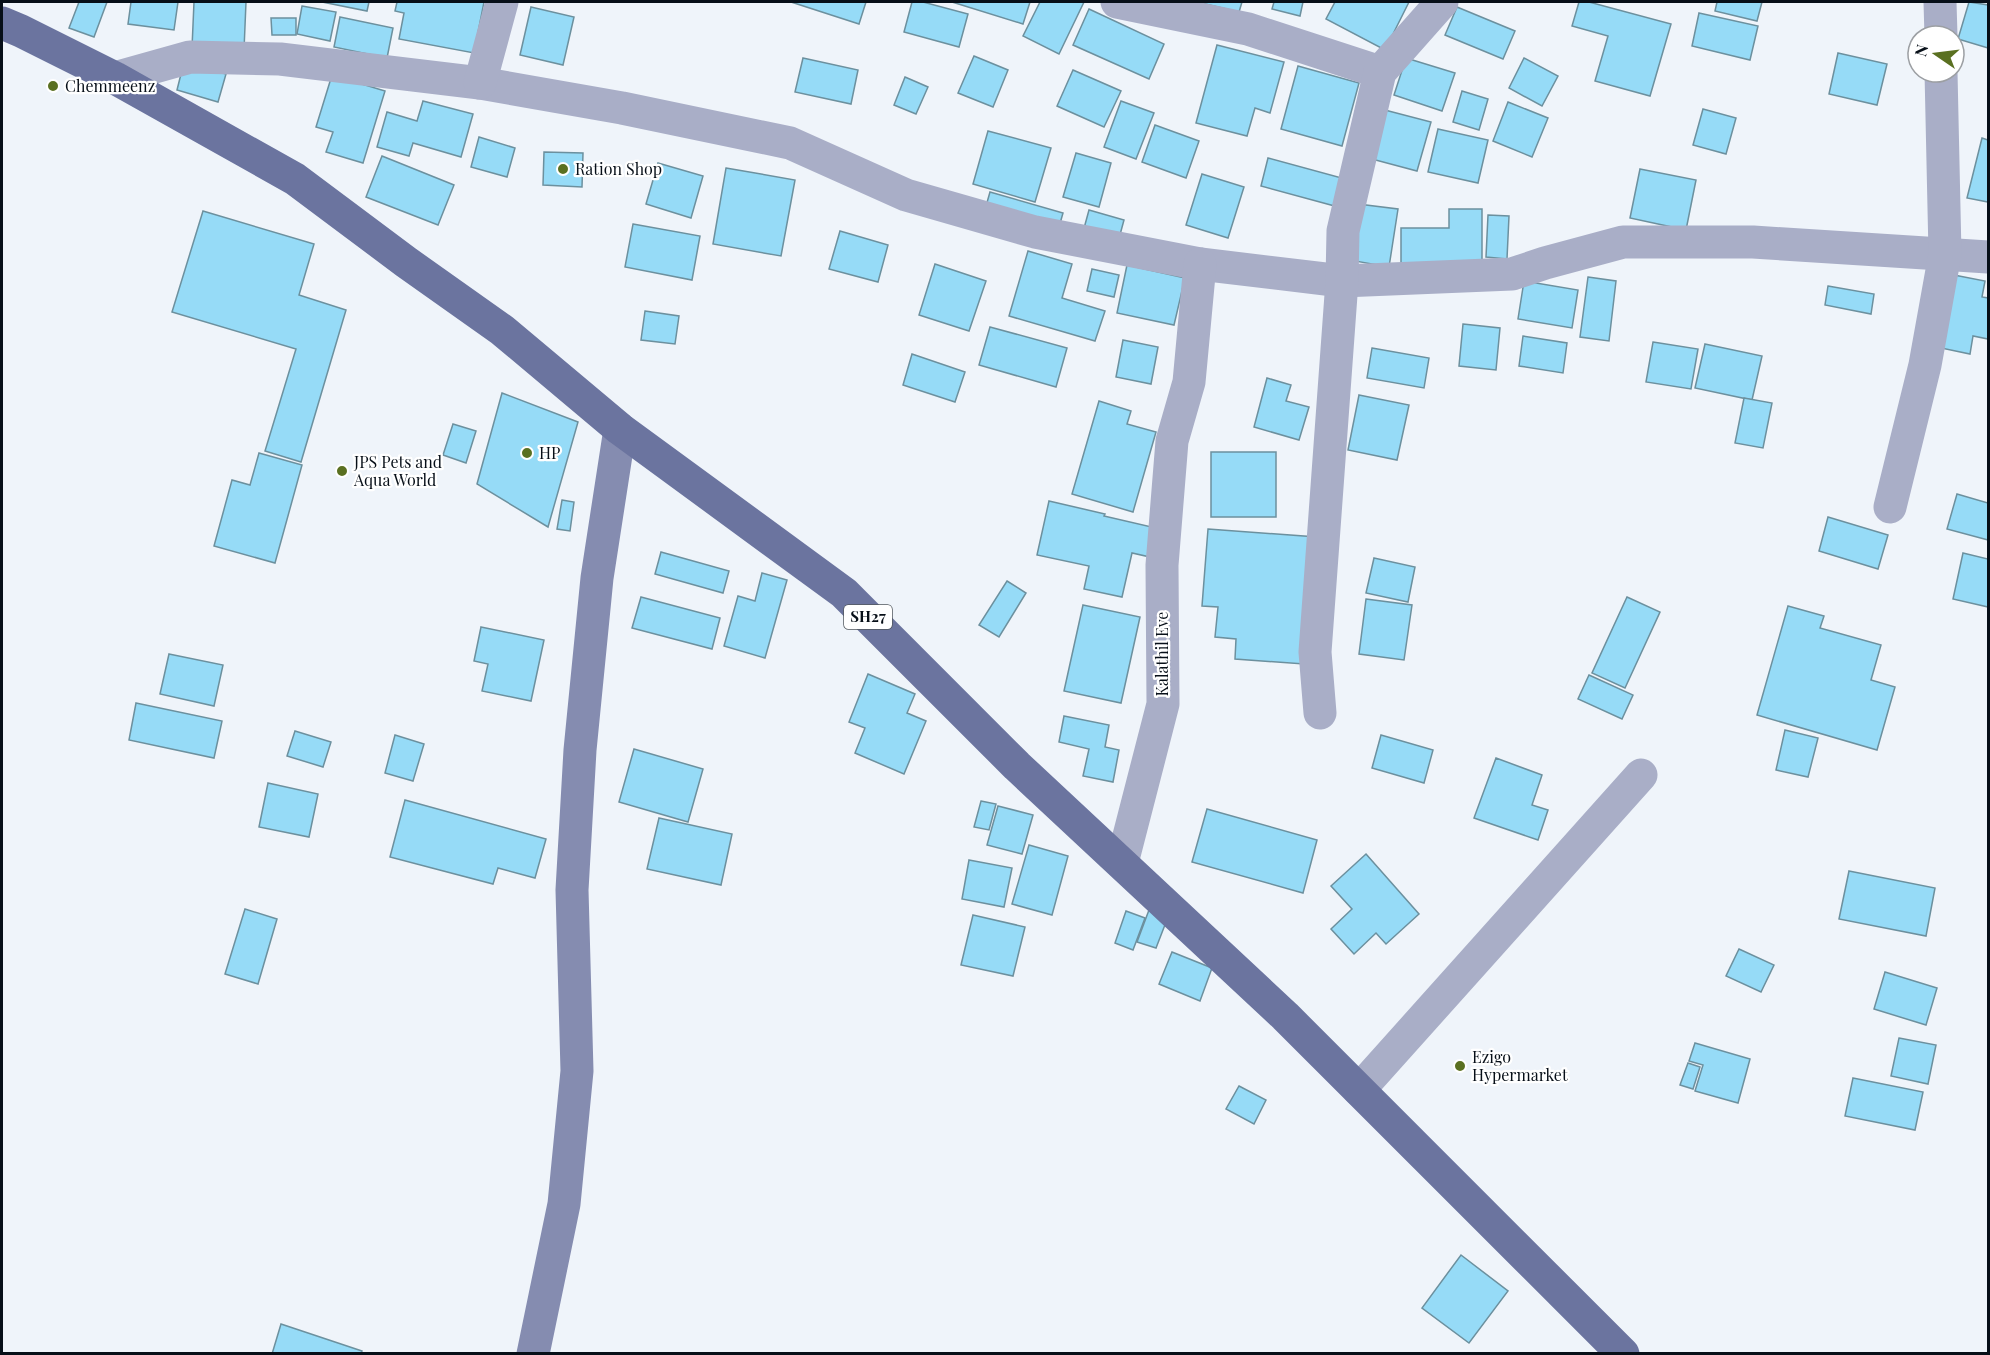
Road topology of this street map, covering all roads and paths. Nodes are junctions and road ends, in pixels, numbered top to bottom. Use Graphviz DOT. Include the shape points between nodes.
graph roads {
  1 [pos="502,2"];
  2 [pos="1117,2"];
  3 [pos="1442,2"];
  4 [pos="1940,2"];
  5 [pos="2,23"];
  6 [pos="1941,24"];
  7 [pos="1380,72"];
  8 [pos="115,78"];
  9 [pos="480,83"];
  10 [pos="1941,84"];
  11 [pos="1945,254"];
  12 [pos="1989,257"];
  13 [pos="1200,264"];
  14 [pos="1342,281"];
  15 [pos="620,429"];
  16 [pos="1890,507"];
  17 [pos="1320,714"];
  18 [pos="1641,775"];
  19 [pos="1122,863"];
  20 [pos="1359,1090"];
  21 [pos="532,1353"];
  22 [pos="1623,1353"];
  1 -- 9 [label="street"];
  2 -- 7 [label="street" via="1248,29"];
  3 -- 7 [label="street"];
  4 -- 6 [label="street"];
  5 -- 8 [label="main road, SH27"];
  7 -- 14 [label="street" via="1342,231"];
  8 -- 9 [label="street" via="190,57 280,59"];
  8 -- 15 [label="main road, SH27" via="295,179 502,330"];
  9 -- 13 [label="street" via="790,143 906,195 1035,232"];
  10 -- 11 [label="street"];
  11 -- 12 [label="street"];
  11 -- 14 [label="street" via="1753,242 1623,242 1512,274"];
  11 -- 16 [label="street" via="1925,365"];
  13 -- 14 [label="street"];
  13 -- 19 [label="street, Kalathil Eve" via="1189,382 1172,441 1162,565 1163,704"];
  14 -- 17 [label="street" via="1315,652"];
  15 -- 19 [label="main road, SH27" via="844,593 1017,766"];
  15 -- 21 [label="street" via="597,578 580,750 572,890 577,1071 568,1170"];
  18 -- 20 [label="street"];
  19 -- 20 [label="main road, SH27"];
  20 -- 22 [label="main road, SH27"];
}
